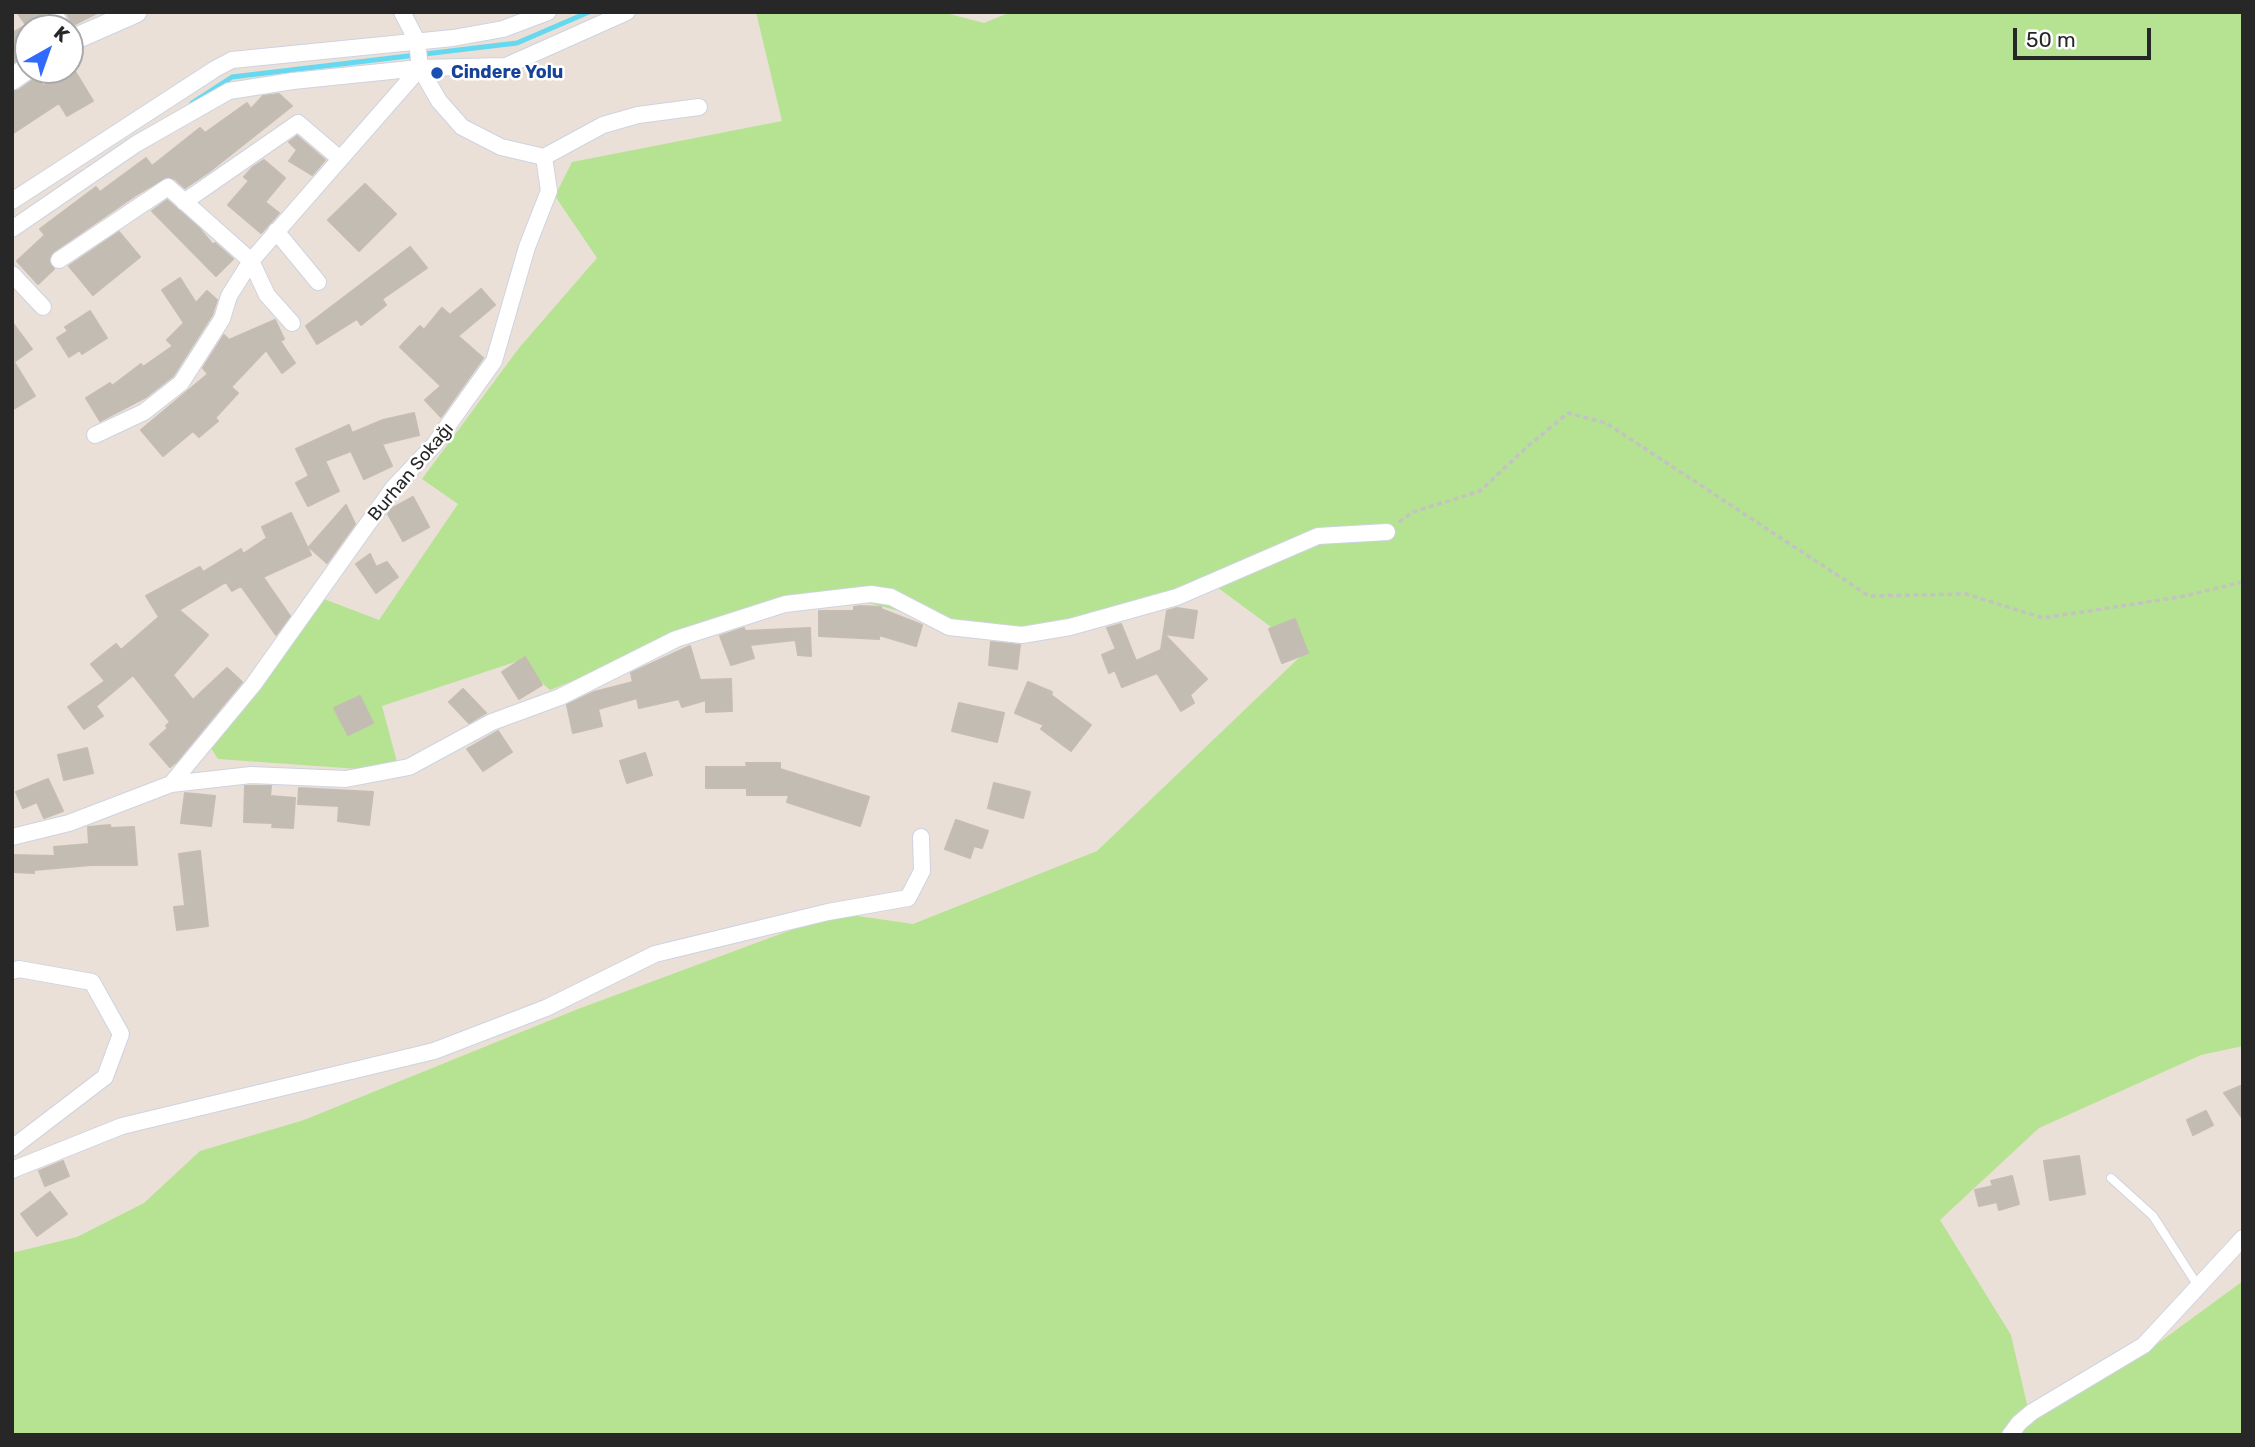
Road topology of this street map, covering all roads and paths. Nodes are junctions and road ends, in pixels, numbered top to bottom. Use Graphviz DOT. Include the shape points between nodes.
graph roads {
  1 [pos="136,12"];
  2 [pos="402,12"];
  3 [pos="548,12"];
  4 [pos="627,12"];
  5 [pos="84,31"];
  6 [pos="417,41"];
  7 [pos="421,68"];
  8 [pos="699,107"];
  9 [pos="544,157"];
  10 [pos="340,158"];
  11 [pos="12,201"];
  12 [pos="184,202"];
  13 [pos="12,229"];
  14 [pos="276,231"];
  15 [pos="59,260"];
  16 [pos="251,261"];
  17 [pos="12,274"];
  18 [pos="318,282"];
  19 [pos="43,307"];
  20 [pos="292,323"];
  21 [pos="95,435"];
  22 [pos="1387,531"];
  23 [pos="2243,582"];
  24 [pos="171,784"];
  25 [pos="12,837"];
  26 [pos="921,837"];
  27 [pos="12,971"];
  28 [pos="12,1148"];
  29 [pos="12,1170"];
  30 [pos="2111,1178"];
  31 [pos="2243,1238"];
  32 [pos="2198,1286"];
  33 [pos="2010,1435"];
  1 -- 5 [label="street"];
  2 -- 6 [label="street"];
  3 -- 6 [label="street" via="503,29"];
  4 -- 7 [label="street" via="506,66"];
  6 -- 7 [label="street"];
  6 -- 11 [label="street" via="232,60"];
  7 -- 9 [label="street" via="439,101 462,127 501,147"];
  7 -- 10 [label="street"];
  7 -- 13 [label="street" via="229,91 136,144"];
  8 -- 9 [label="street" via="603,125"];
  9 -- 24 [label="street, Burhan Sokağı" via="549,191 527,247 494,360 434,445 394,487 253,685"];
  10 -- 12 [label="street" via="298,123"];
  10 -- 14 [label="street"];
  12 -- 15 [label="street" via="168,187"];
  12 -- 16 [label="street"];
  14 -- 16 [label="street"];
  14 -- 18 [label="street"];
  16 -- 20 [label="street" via="267,295"];
  16 -- 21 [label="street" via="229,296 222,319 181,383 144,412"];
  17 -- 19 [label="street"];
  22 -- 23 [label="path" via="1413,512 1480,491 1568,413 1606,423 1869,596 1966,594 2043,618 2180,597"];
  22 -- 24 [label="street" via="1318,536 1177,597 1070,627 1022,635 949,627 891,597 871,594 785,604 676,639 560,697 492,722 409,767 346,779 251,775"];
  24 -- 25 [label="street" via="69,823"];
  26 -- 29 [label="street" via="922,871 908,898 828,912 655,954 546,1008 434,1051 122,1126"];
  27 -- 28 [label="street" via="92,982 121,1034 105,1077"];
  30 -- 32 [label="lane" via="2153,1216"];
  31 -- 32 [label="street"];
  32 -- 33 [label="street" via="2144,1345 2032,1412"];
}
